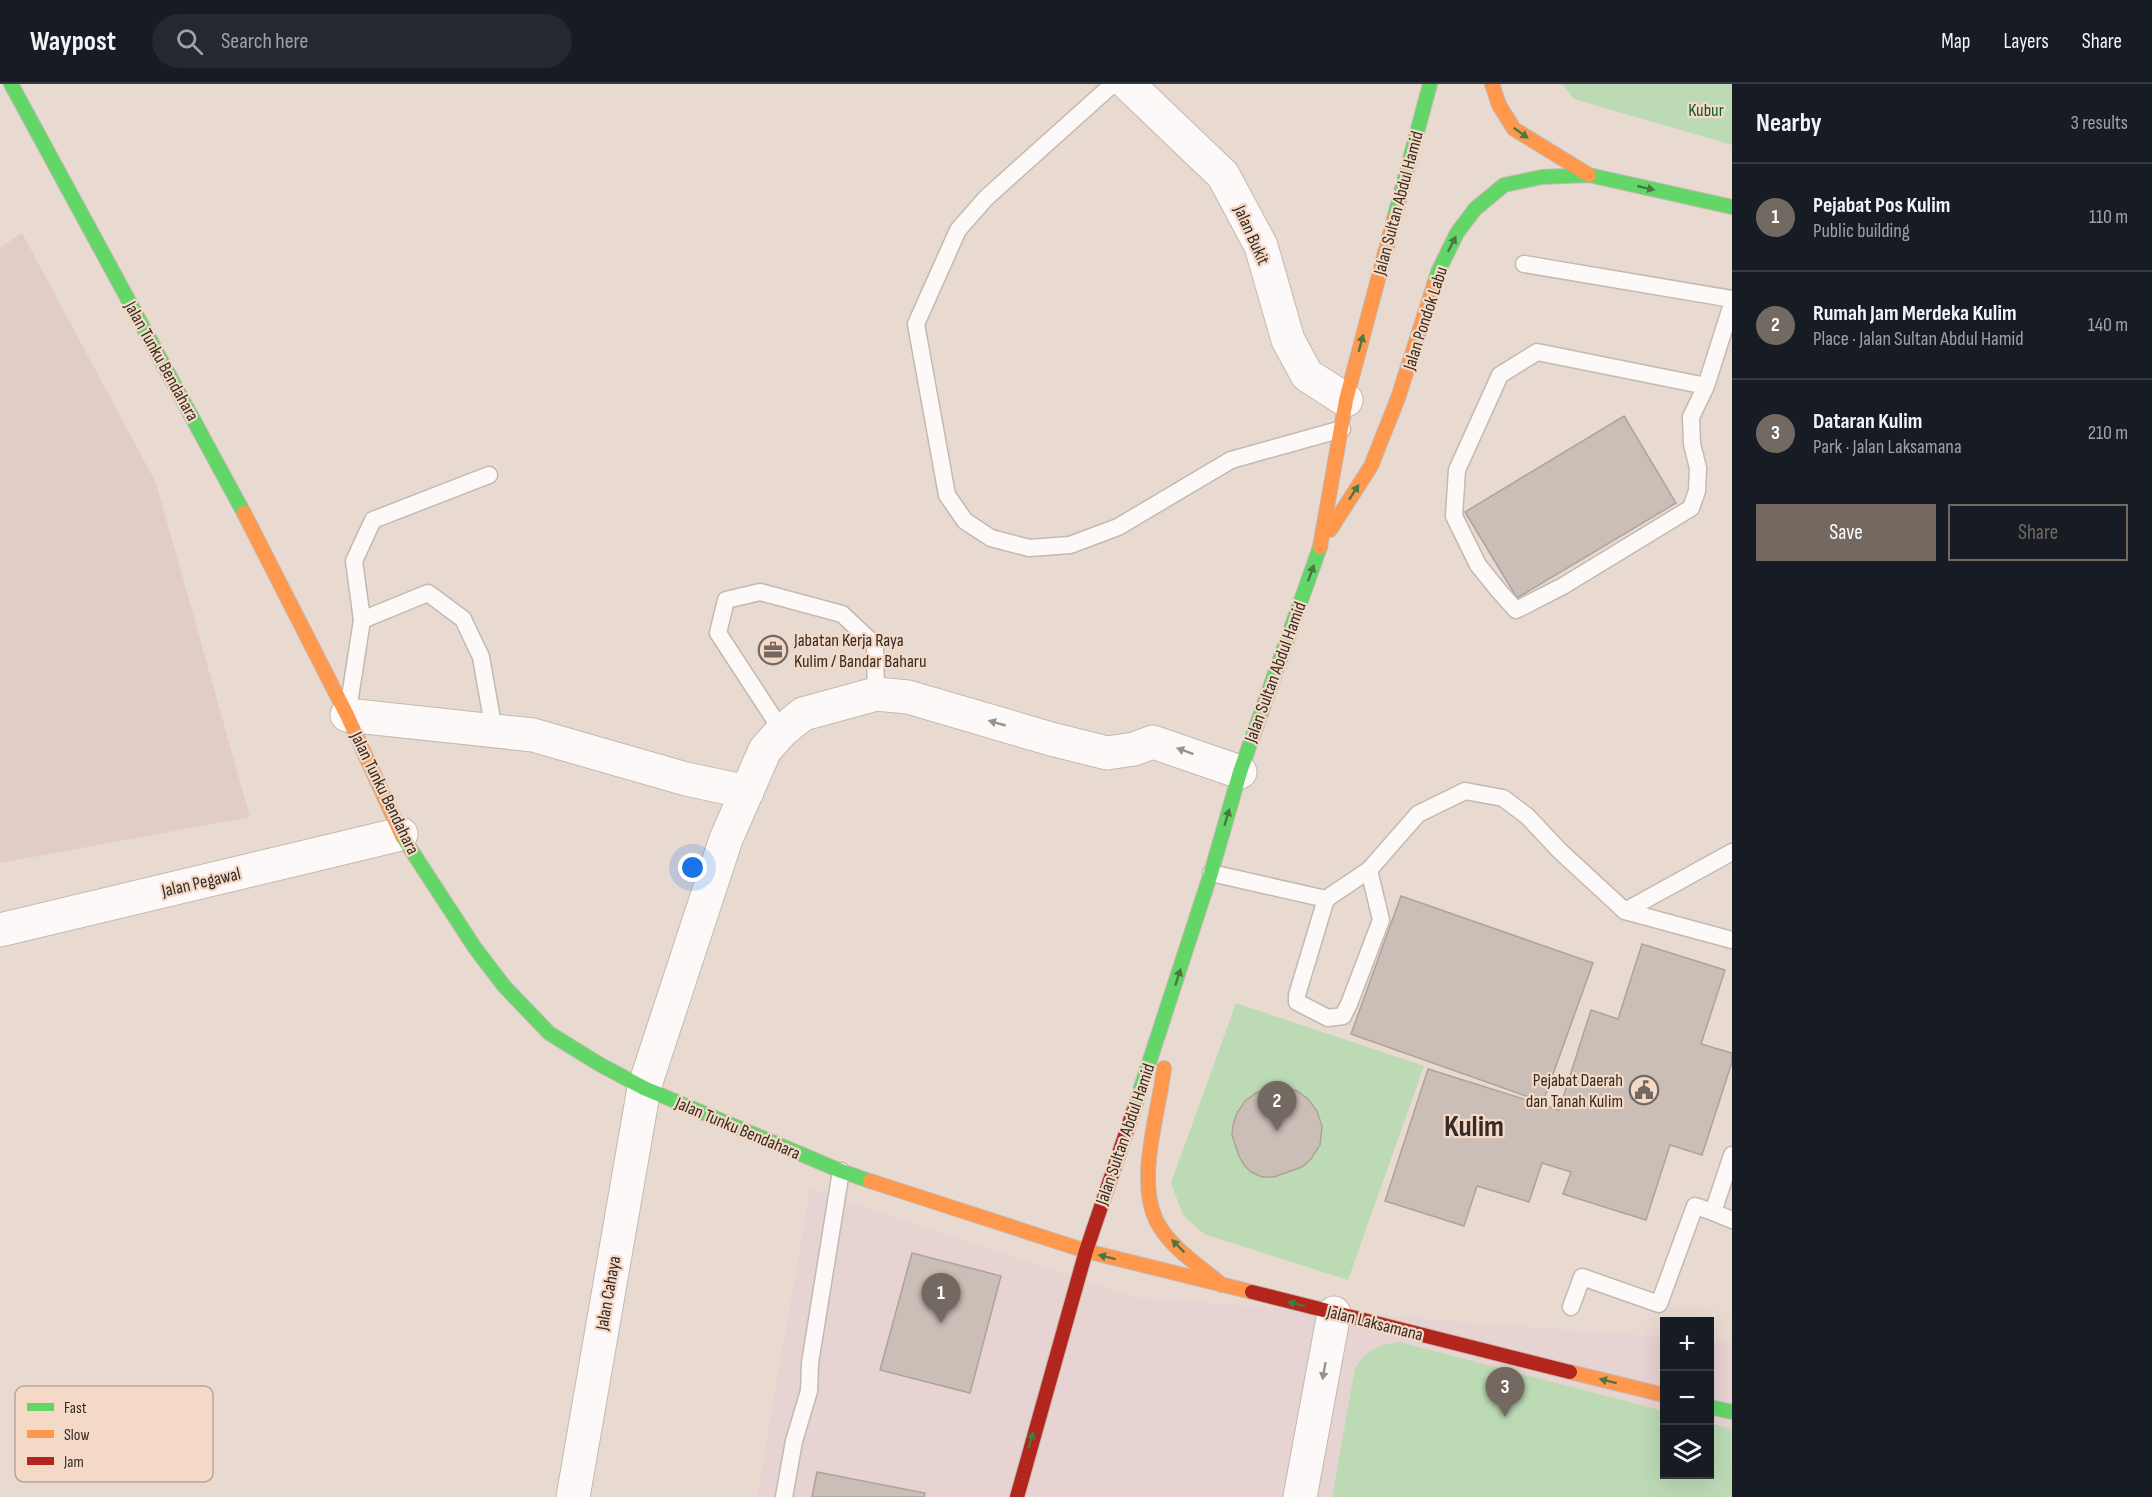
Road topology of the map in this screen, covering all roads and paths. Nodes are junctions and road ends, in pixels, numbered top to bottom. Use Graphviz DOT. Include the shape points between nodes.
graph roads {
  1 [pos="11,84"];
  2 [pos="1113,84"];
  3 [pos="1128,84"];
  4 [pos="1430,84"];
  5 [pos="1492,84"];
  6 [pos="1589,175"];
  7 [pos="1732,207"];
  8 [pos="1524,264"];
  9 [pos="1732,299"];
  10 [pos="1732,304"];
  11 [pos="1706,386"];
  12 [pos="1344,415"];
  13 [pos="489,475"];
  14 [pos="1322,541"];
  15 [pos="362,620"];
  16 [pos="876,694"];
  17 [pos="347,715"];
  18 [pos="793,722"];
  19 [pos="494,731"];
  20 [pos="1240,772"];
  21 [pos="747,792"];
  22 [pos="402,834"];
  23 [pos="1732,852"];
  24 [pos="1369,870"];
  25 [pos="1211,873"];
  26 [pos="1326,899"];
  27 [pos="1625,911"];
  28 [pos="0,930"];
  29 [pos="1732,940"];
  30 [pos="1167,1010"];
  31 [pos="644,1088"];
  32 [pos="1732,1155"];
  33 [pos="841,1171"];
  34 [pos="1713,1212"];
  35 [pos="1732,1220"];
  36 [pos="1086,1251"];
  37 [pos="1222,1285"];
  38 [pos="1571,1307"];
  39 [pos="1334,1313"];
  40 [pos="1660,1394"];
  41 [pos="1714,1408"];
  42 [pos="1732,1412"];
  43 [pos="573,1497"];
  44 [pos="784,1497"];
  45 [pos="1017,1497"];
  46 [pos="1300,1497"];
  1 -- 17 [label="main road, Jalan Tunku Bendahara" via="234,494"];
  2 -- 12 [label="lane" via="986,198 958,230 916,324 947,495 965,521 991,538 1029,548 1070,545 1118,527 1231,460"];
  3 -- 12 [label="street, Jalan Bukit" via="1223,175 1261,246 1288,340 1307,375"];
  12 -- 4 [label="main road, Jalan Sultan Abdul Hamid, one-way"];
  5 -- 6 [label="main road, one-way" via="1514,129"];
  6 -- 7 [label="main road, Jalan Pondok Labu, one-way"];
  14 -- 6 [label="main road, Jalan Pondok Labu, one-way" via="1371,466 1398,398 1438,272 1458,233 1476,209 1504,185 1542,177"];
  8 -- 9 [label="lane"];
  10 -- 11 [label="lane"];
  11 -- 11 [label="lane" via="1537,352 1500,375 1457,470 1454,516 1478,565 1516,610 1691,508 1698,468 1691,417"];
  12 -- 14 [label="main road, Jalan Sultan Abdul Hamid"];
  13 -- 15 [label="lane" via="372,520 354,561"];
  20 -- 14 [label="main road, Jalan Sultan Abdul Hamid, one-way"];
  15 -- 17 [label="lane"];
  15 -- 19 [label="lane" via="428,593 463,619 481,657"];
  16 -- 18 [label="street"];
  16 -- 18 [label="lane" via="875,645 842,614 760,592 726,600 718,633"];
  20 -- 16 [label="street, one-way" via="1153,742 1107,753 908,697"];
  17 -- 19 [label="street"];
  17 -- 22 [label="main road, Jalan Tunku Bendahara"];
  18 -- 21 [label="street, Jalan Cahaya" via="765,750"];
  19 -- 21 [label="street" via="533,735 686,779"];
  25 -- 20 [label="main road, Jalan Sultan Abdul Hamid, one-way"];
  21 -- 31 [label="street, Jalan Cahaya" via="726,839"];
  22 -- 28 [label="street, Jalan Pegawal"];
  22 -- 31 [label="main road, Jalan Tunku Bendahara" via="475,948 549,1034"];
  23 -- 27 [label="lane"];
  24 -- 26 [label="lane"];
  24 -- 26 [label="lane" via="1380,920 1343,1016 1328,1018 1297,1002"];
  24 -- 27 [label="lane" via="1418,814 1465,791 1503,798 1527,816"];
  25 -- 26 [label="lane"];
  30 -- 25 [label="main road, Jalan Sultan Abdul Hamid, one-way"];
  27 -- 29 [label="lane"];
  30 -- 36 [label="main road, Jalan Sultan Abdul Hamid"];
  37 -- 30 [label="main road, one-way" via="1166,1234 1155,1219 1149,1198"];
  31 -- 33 [label="main road, Jalan Tunku Bendahara"];
  31 -- 43 [label="street, Jalan Cahaya"];
  32 -- 34 [label="lane"];
  33 -- 36 [label="main road, Jalan Tunku Bendahara"];
  33 -- 44 [label="lane" via="810,1363 809,1391 794,1441"];
  34 -- 35 [label="lane"];
  34 -- 38 [label="lane" via="1695,1206 1659,1304 1582,1277"];
  37 -- 36 [label="main road, Jalan Laksamana, one-way"];
  45 -- 36 [label="main road, Jalan Sultan Abdul Hamid, one-way"];
  39 -- 37 [label="main road, Jalan Laksamana, one-way"];
  40 -- 39 [label="main road, Jalan Laksamana, one-way"];
  39 -- 46 [label="street, one-way"];
  41 -- 42 [label="main road"];
}
